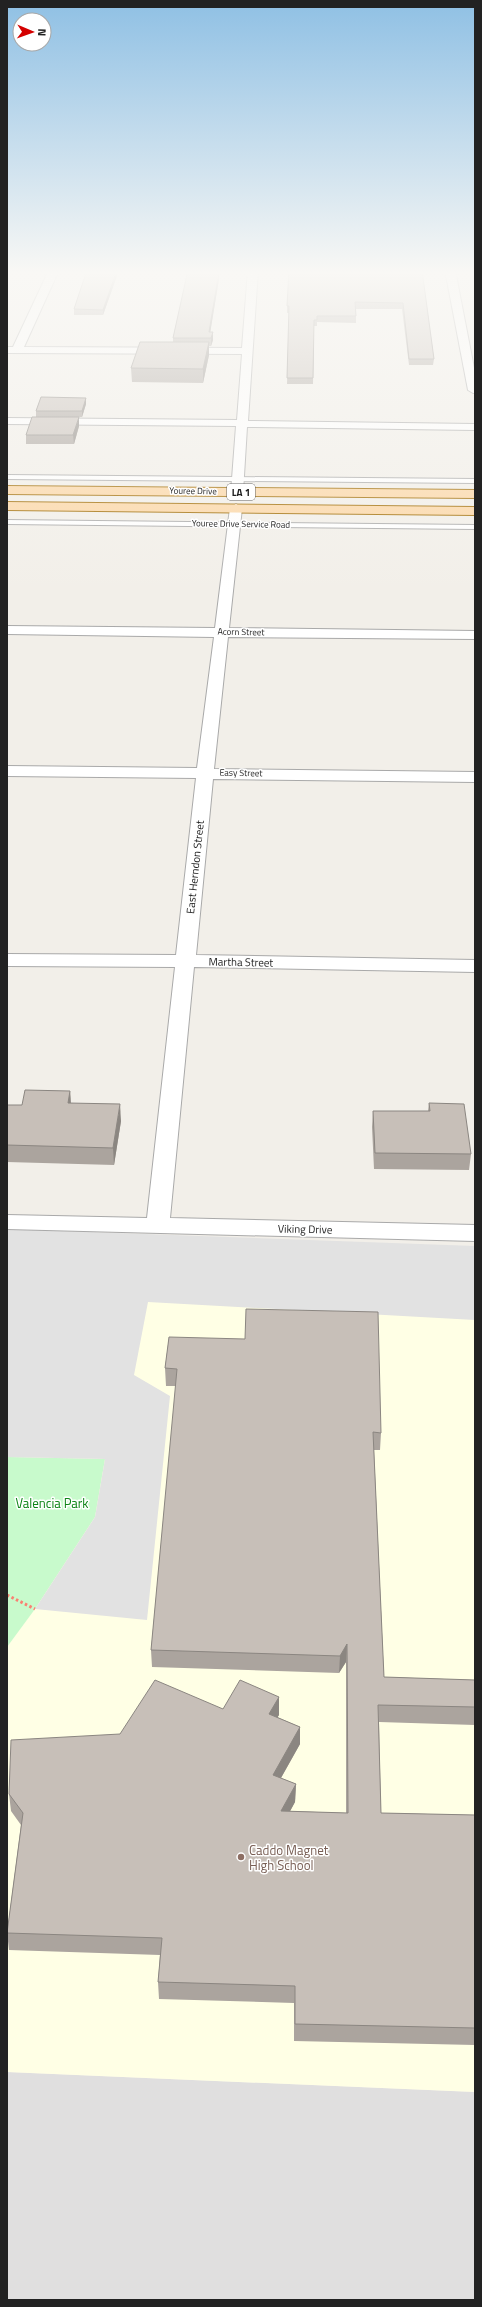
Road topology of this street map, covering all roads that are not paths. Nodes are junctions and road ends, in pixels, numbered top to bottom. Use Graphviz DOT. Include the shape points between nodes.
graph roads {
  1 [pos="246,378"];
  2 [pos="471,378"];
  3 [pos="473,390"];
  4 [pos="7,421"];
  5 [pos="243,424"];
  6 [pos="475,427"];
  7 [pos="7,477"];
  8 [pos="239,479"];
  9 [pos="475,481"];
  10 [pos="7,490"];
  11 [pos="475,494"];
  12 [pos="7,506"];
  13 [pos="236,508"];
  14 [pos="475,511"];
  15 [pos="7,522"];
  16 [pos="475,526"];
  17 [pos="7,630"];
  18 [pos="221,632"];
  19 [pos="475,635"];
  20 [pos="7,771"];
  21 [pos="205,773"];
  22 [pos="475,777"];
  23 [pos="7,960"];
  24 [pos="186,960"];
  25 [pos="475,966"];
  26 [pos="7,1222"];
  27 [pos="158,1226"];
  28 [pos="475,1233"];
  1 -- 5 [label="street, East Herndon Street"];
  2 -- 3 [label="street"];
  4 -- 5 [label="street"];
  5 -- 6 [label="street"];
  5 -- 8 [label="street, East Herndon Street"];
  7 -- 8 [label="lane"];
  8 -- 9 [label="lane"];
  8 -- 13 [label="street, East Herndon Street"];
  10 -- 13 [label="main road, Youree Drive / LA 1"];
  11 -- 13 [label="main road, Youree Drive / LA 1"];
  12 -- 13 [label="main road, Youree Drive / LA 1"];
  13 -- 14 [label="main road, Youree Drive / LA 1"];
  13 -- 15 [label="lane, Youree Drive Service Road"];
  13 -- 16 [label="lane, Youree Drive Service Road"];
  13 -- 18 [label="street, East Herndon Street"];
  17 -- 18 [label="street, Acorn Street"];
  18 -- 19 [label="street, Acorn Street"];
  18 -- 21 [label="street, East Herndon Street"];
  20 -- 21 [label="street, Easy Street"];
  21 -- 22 [label="street, Easy Street"];
  21 -- 24 [label="street, East Herndon Street"];
  23 -- 24 [label="street, Martha Street"];
  24 -- 25 [label="street, Martha Street"];
  24 -- 27 [label="street, East Herndon Street"];
  26 -- 27 [label="street, Viking Drive"];
  27 -- 28 [label="street, Viking Drive"];
}
